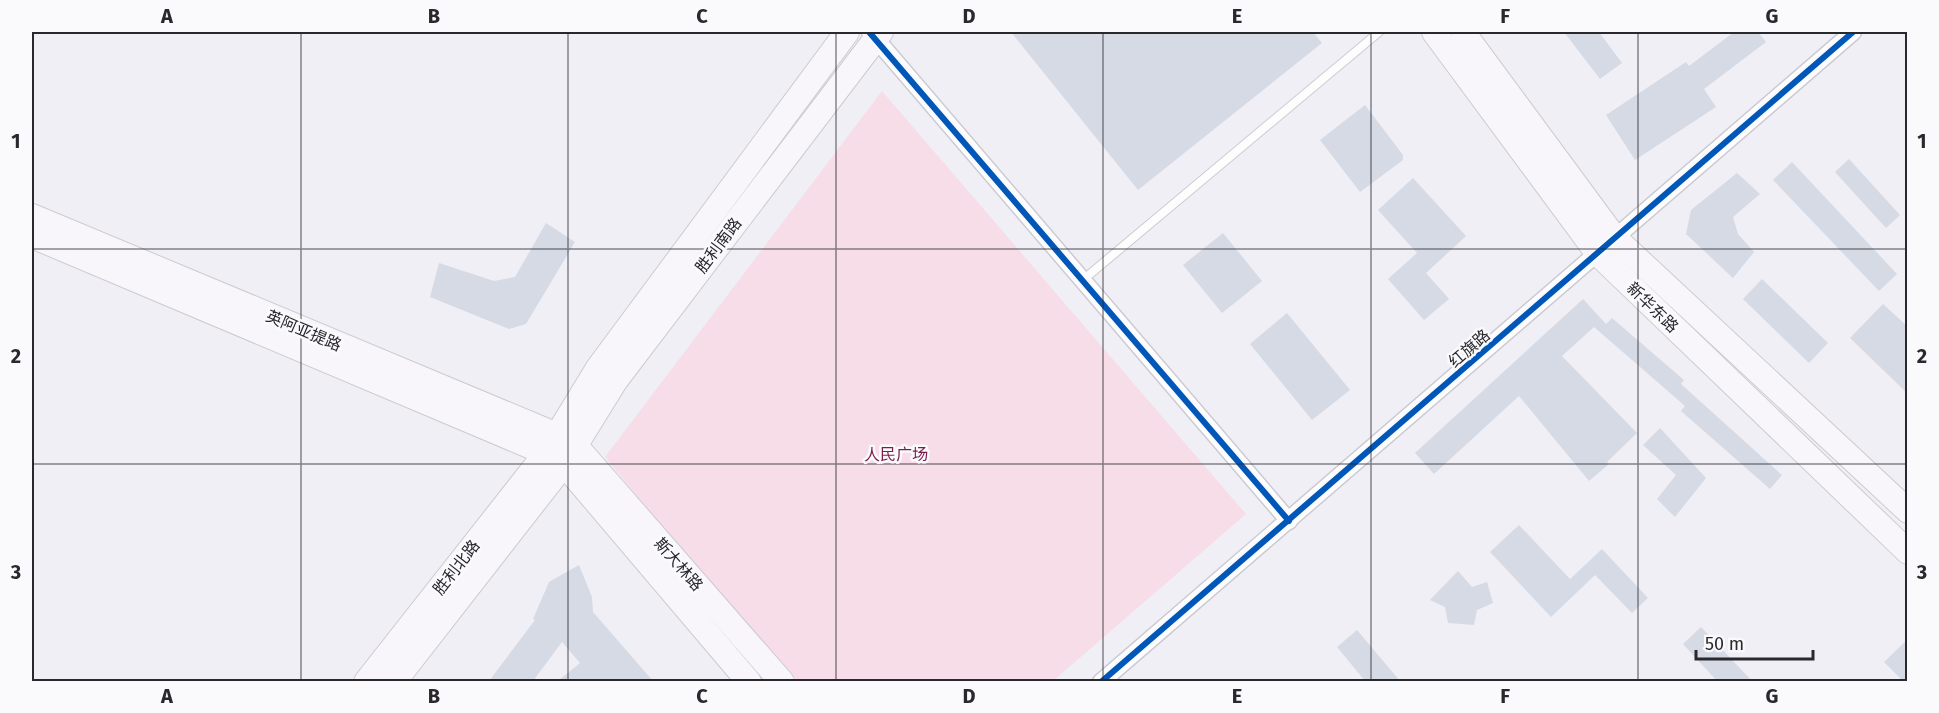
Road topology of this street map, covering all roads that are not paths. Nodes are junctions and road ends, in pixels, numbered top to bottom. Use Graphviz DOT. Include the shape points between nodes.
graph roads {
  1 [pos="847,32"];
  2 [pos="1379,32"];
  3 [pos="1434,32"];
  4 [pos="1463,32"];
  5 [pos="1853,32"];
  6 [pos="875,33"];
  7 [pos="32,216"];
  8 [pos="32,236"];
  9 [pos="1607,246"];
  10 [pos="1084,279"];
  11 [pos="561,449"];
  12 [pos="1908,511"];
  13 [pos="1289,521"];
  14 [pos="1908,552"];
  15 [pos="366,681"];
  16 [pos="394,681"];
  17 [pos="748,681"];
  18 [pos="782,681"];
  19 [pos="1101,681"];
  1 -- 11 [label="main road, 胜利南路" via="598,368"];
  2 -- 10 [label="lane"];
  3 -- 9 [label="main road, 新华东路"];
  4 -- 9 [label="main road, 新华东路"];
  5 -- 9 [label="street, 红旗路"];
  6 -- 10 [label="street"];
  6 -- 11 [label="main road, 胜利南路"];
  7 -- 11 [label="main road, 英阿亚提路"];
  8 -- 11 [label="main road, 英阿亚提路"];
  9 -- 12 [label="main road, 新华东路"];
  9 -- 13 [label="street, 红旗路"];
  9 -- 14 [label="main road, 新华东路"];
  10 -- 13 [label="street"];
  11 -- 15 [label="main road, 胜利北路"];
  11 -- 16 [label="main road, 胜利北路"];
  11 -- 17 [label="main road, 斯大林路"];
  11 -- 18 [label="main road, 斯大林路"];
  13 -- 19 [label="street, 红旗路"];
}
